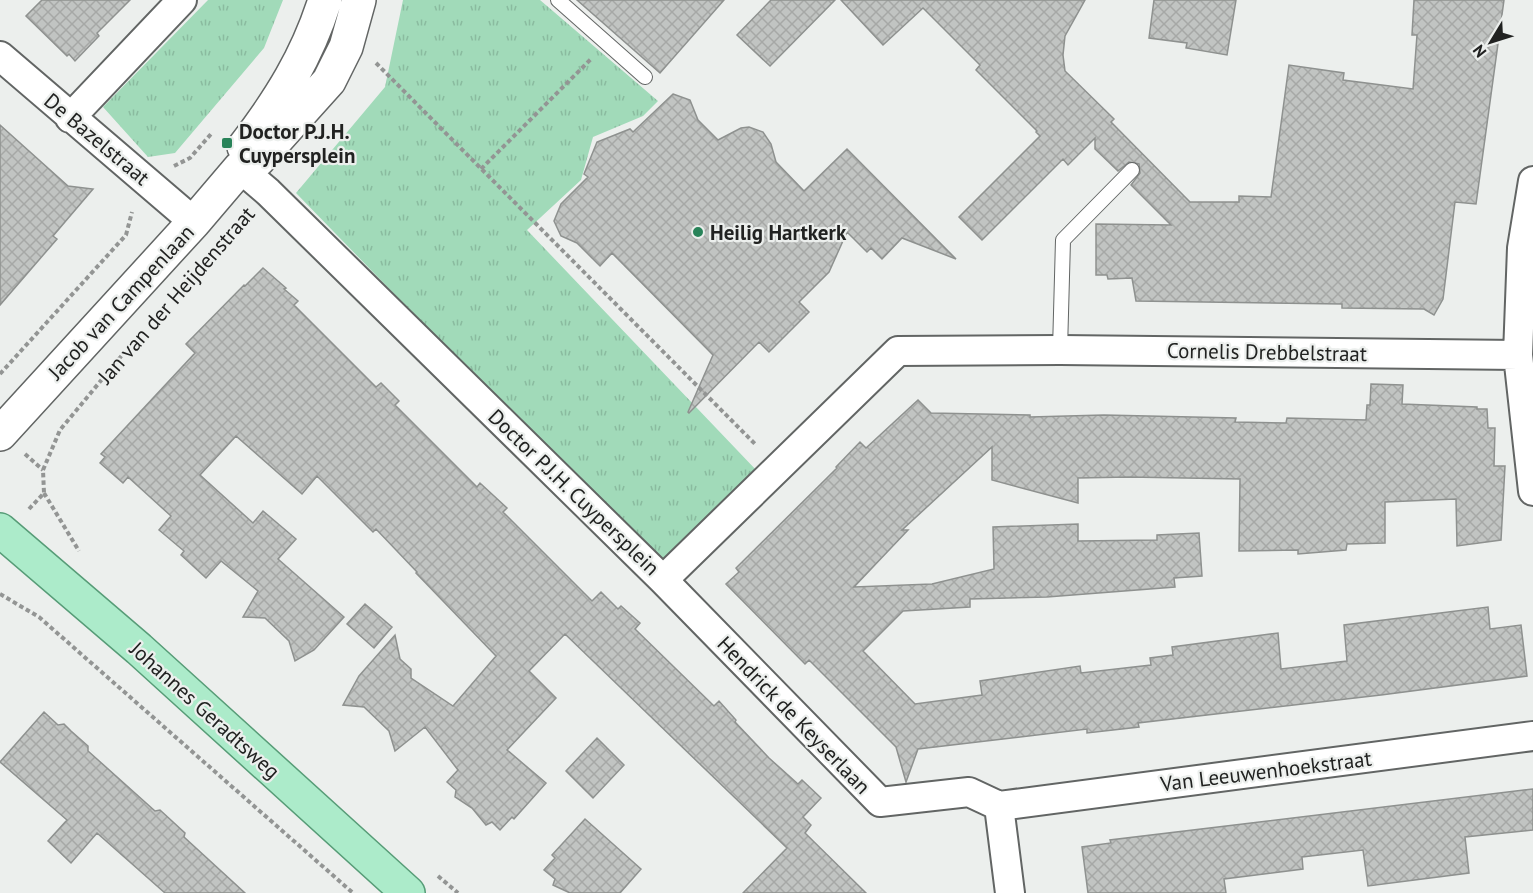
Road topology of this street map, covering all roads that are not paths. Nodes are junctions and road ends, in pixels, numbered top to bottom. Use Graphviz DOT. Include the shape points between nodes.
graph roads {
  1 [pos="182,0"];
  2 [pos="326,0"];
  3 [pos="359,0"];
  4 [pos="558,0"];
  5 [pos="0,56"];
  6 [pos="645,76"];
  7 [pos="70,118"];
  8 [pos="240,168"];
  9 [pos="1132,170"];
  10 [pos="1533,181"];
  11 [pos="194,222"];
  12 [pos="1528,248"];
  13 [pos="1059,350"];
  14 [pos="898,351"];
  15 [pos="1518,355"];
  16 [pos="0,434"];
  17 [pos="1533,491"];
  18 [pos="3,532"];
  19 [pos="663,580"];
  20 [pos="1533,736"];
  21 [pos="999,806"];
  22 [pos="408,893"];
  23 [pos="1010,893"];
  1 -- 7 [label="street"];
  2 -- 8 [label="main road" via="315,34 270,112 244,148"];
  3 -- 8 [label="main road" via="346,47 329,81 258,160"];
  4 -- 6 [label="lane"];
  5 -- 7 [label="street, De Bazelstraat"];
  7 -- 11 [label="street, De Bazelstraat"];
  8 -- 11 [label="main road, Jacob van Campenlaan"];
  8 -- 19 [label="street, Doctor P.J.H. Cuypersplein"];
  9 -- 13 [label="lane" via="1063,240"];
  10 -- 12 [label="street"];
  11 -- 16 [label="main road, Jacob van Campenlaan"];
  12 -- 15 [label="street"];
  13 -- 14 [label="street, Cornelis Drebbelstraat"];
  13 -- 15 [label="street, Cornelis Drebbelstraat"];
  14 -- 19 [label="street, Doctor P.J.H. Cuypersplein"];
  15 -- 17 [label="street"];
  18 -- 22 [label="main road, Johannes Geradtsweg" via="139,649"];
  19 -- 21 [label="street, Hendrick de Keyserlaan" via="880,802 969,792"];
  20 -- 21 [label="street, Van Leeuwenhoekstraat"];
  21 -- 23 [label="street"];
}
